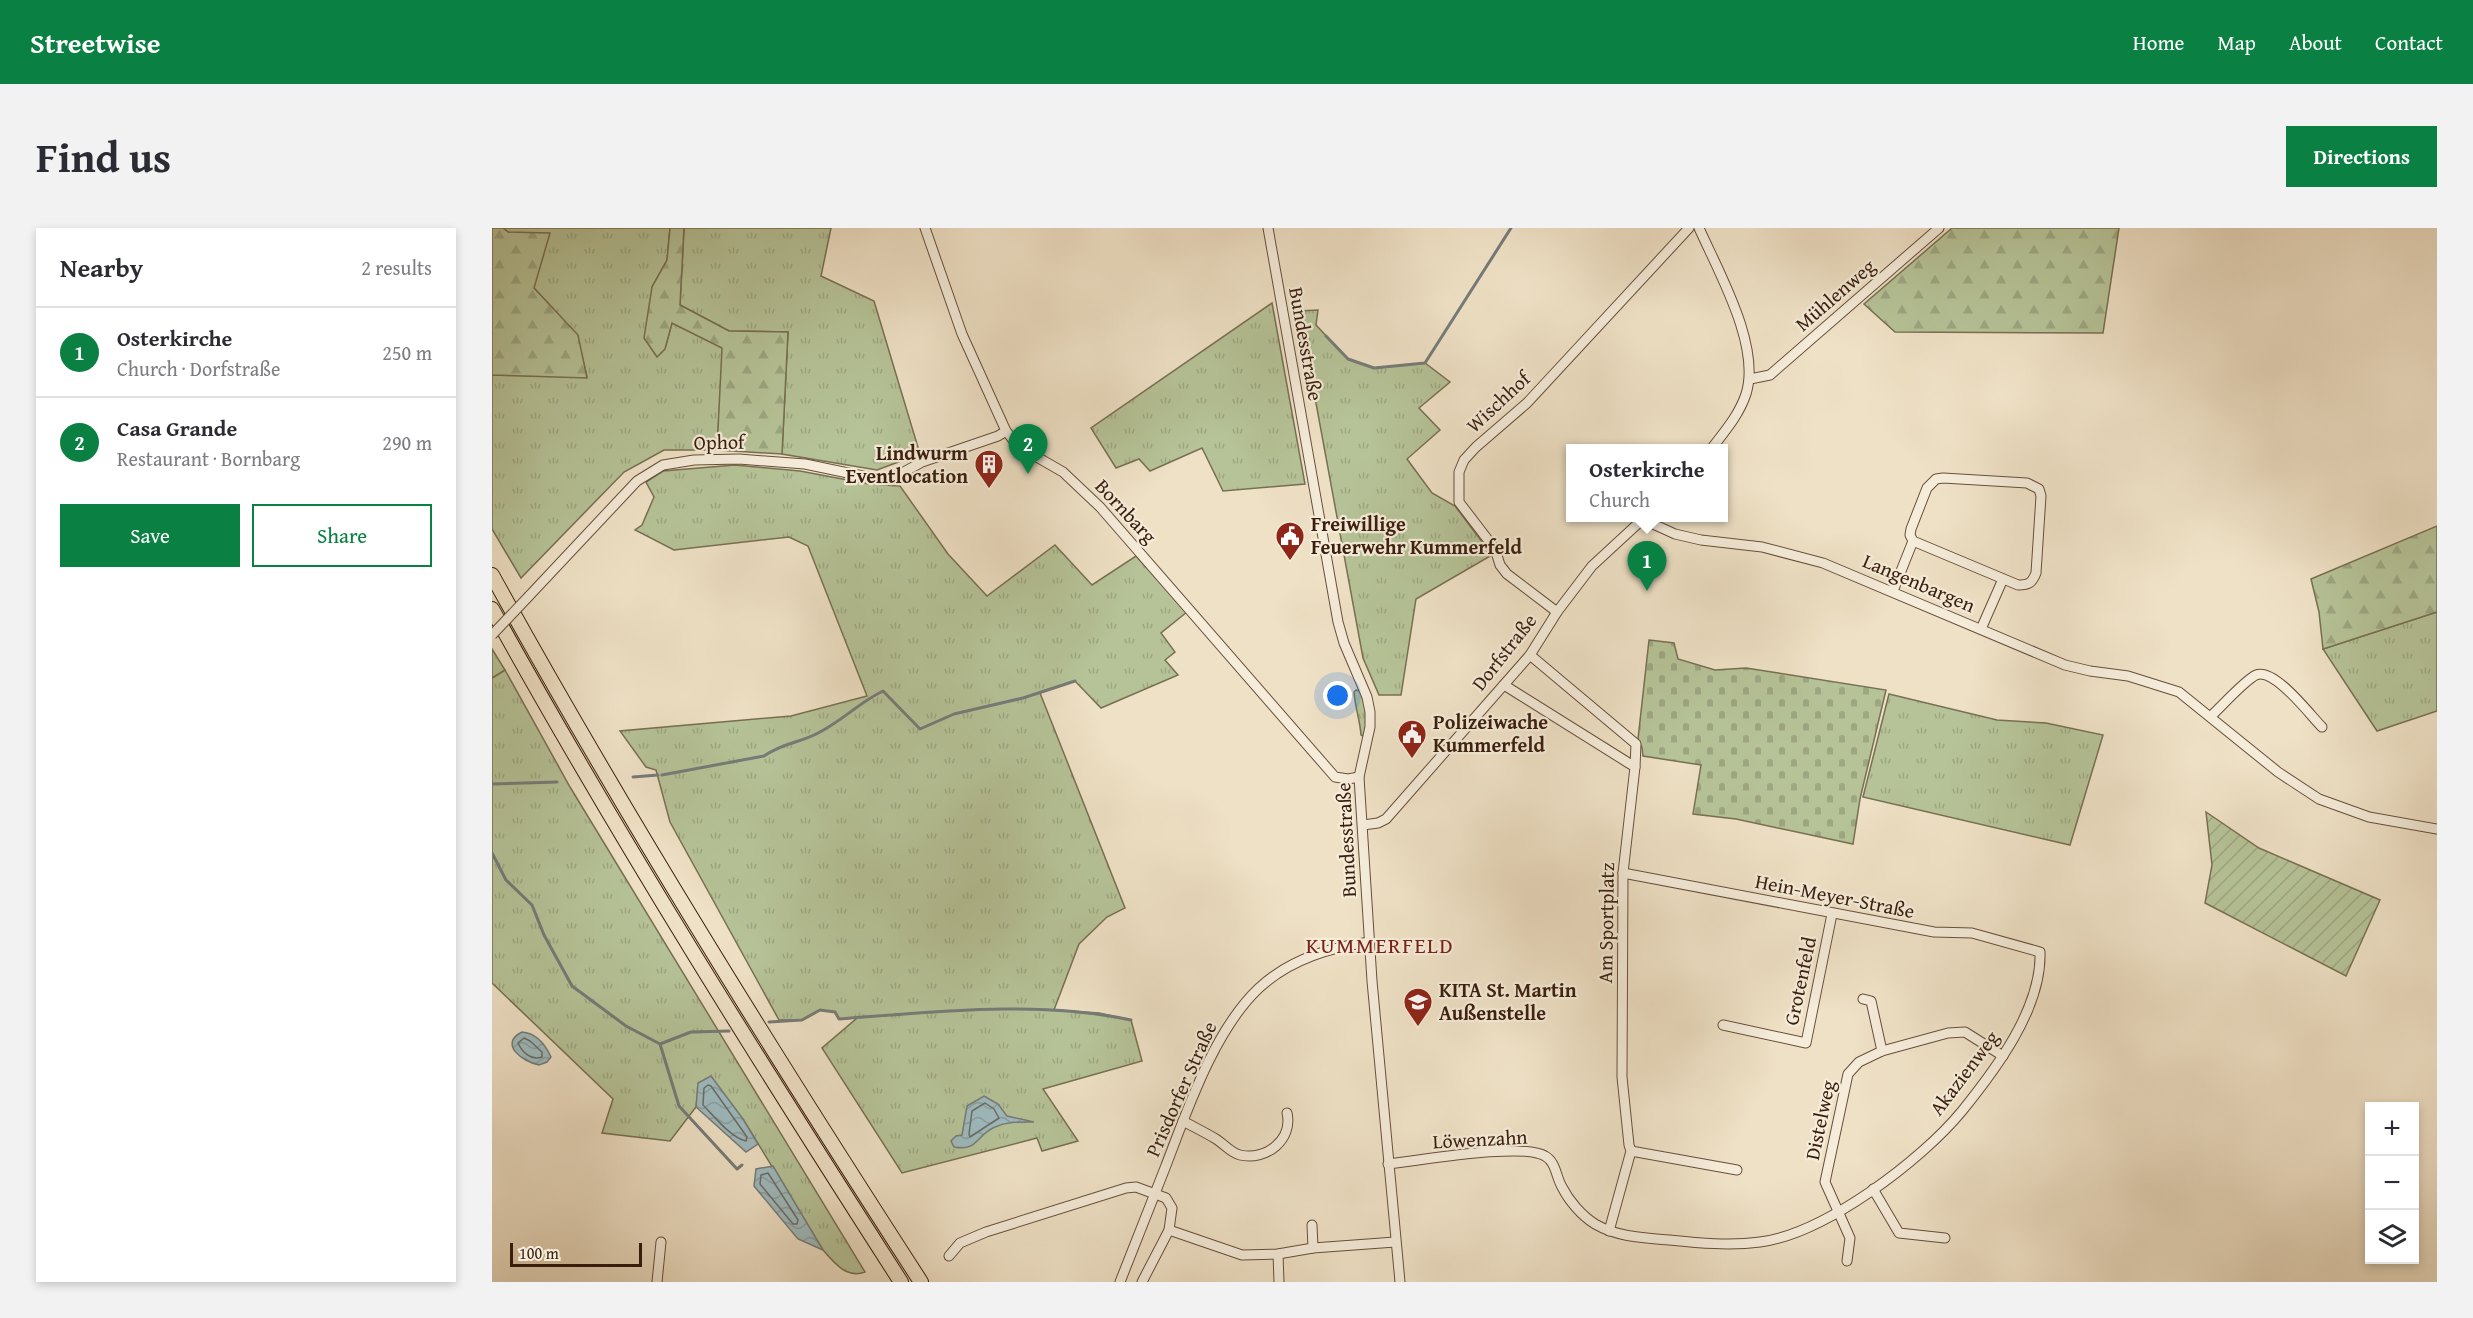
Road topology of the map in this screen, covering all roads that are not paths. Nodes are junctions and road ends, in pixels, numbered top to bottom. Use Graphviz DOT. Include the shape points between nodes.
graph roads {
  1 [pos="925,228"];
  2 [pos="1268,228"];
  3 [pos="1689,228"];
  4 [pos="1700,228"];
  5 [pos="1939,228"];
  6 [pos="1750,379"];
  7 [pos="1006,431"];
  8 [pos="1715,444"];
  9 [pos="1639,522"];
  10 [pos="1651,522"];
  11 [pos="1913,541"];
  12 [pos="492,575"];
  13 [pos="2002,579"];
  14 [pos="1893,591"];
  15 [pos="492,609"];
  16 [pos="1557,612"];
  17 [pos="1981,628"];
  18 [pos="492,635"];
  19 [pos="1530,655"];
  20 [pos="1504,685"];
  21 [pos="2211,716"];
  22 [pos="2322,727"];
  23 [pos="1635,767"];
  24 [pos="1359,777"];
  25 [pos="1363,825"];
  26 [pos="2437,829"];
  27 [pos="1623,873"];
  28 [pos="1832,914"];
  29 [pos="1370,942"];
  30 [pos="2040,952"];
  31 [pos="1871,1001"];
  32 [pos="1723,1025"];
  33 [pos="1882,1052"];
  34 [pos="2003,1056"];
  35 [pos="1287,1113"];
  36 [pos="1183,1121"];
  37 [pos="1631,1151"];
  38 [pos="1388,1164"];
  39 [pos="1737,1170"];
  40 [pos="1873,1189"];
  41 [pos="1156,1193"];
  42 [pos="1838,1212"];
  43 [pos="1312,1225"];
  44 [pos="1169,1230"];
  45 [pos="1609,1231"];
  46 [pos="1945,1238"];
  47 [pos="661,1242"];
  48 [pos="1395,1242"];
  49 [pos="1312,1248"];
  50 [pos="1278,1254"];
  51 [pos="949,1256"];
  52 [pos="1847,1261"];
  53 [pos="657,1282"];
  54 [pos="902,1282"];
  55 [pos="921,1282"];
  56 [pos="1120,1282"];
  57 [pos="1142,1282"];
  58 [pos="1279,1282"];
  59 [pos="1400,1282"];
  1 -- 7 [label="street, Bornbarg" via="962,334"];
  2 -- 24 [label="street, Bundesstraße" via="1338,622 1370,712"];
  3 -- 16 [label="street, Wischhof" via="1527,403 1476,447 1459,472 1459,502 1495,549 1500,565"];
  4 -- 6 [label="street" via="1740,323"];
  5 -- 6 [label="street, Mühlenweg" via="1770,375"];
  6 -- 8 [label="street" via="1736,416"];
  7 -- 18 [label="street, Ophof, bridge" via="922,462 893,478 872,478 805,464 739,459 663,465 637,481"];
  7 -- 24 [label="street, Bornbarg" via="1030,453 1063,472 1100,507 1335,777"];
  9 -- 16 [label="street, Dorfstraße" via="1592,566"];
  10 -- 14 [label="street, Langenbargen" via="1675,534 1701,540 1796,554"];
  11 -- 13 [label="street"];
  11 -- 13 [label="street" via="1911,529 1927,488 1936,479 2034,485 2042,496 2036,573 2027,585"];
  11 -- 14 [label="street"];
  12 -- 55 [label="highway" via="638,831 810,1111"];
  13 -- 17 [label="street"];
  14 -- 17 [label="street, Langenbargen"];
  15 -- 54 [label="highway" via="719,996"];
  16 -- 19 [label="street, Dorfstraße"];
  17 -- 21 [label="street, Langenbargen" via="2065,664 2128,676 2179,692"];
  19 -- 20 [label="street, Dorfstraße"];
  19 -- 23 [label="street, Am Sportplatz" via="1636,744"];
  20 -- 23 [label="street"];
  20 -- 25 [label="street, Dorfstraße" via="1386,819"];
  21 -- 22 [label="street" via="2255,675 2266,674 2276,679"];
  21 -- 26 [label="street, Langenbargen" via="2278,772 2319,799 2370,817"];
  23 -- 27 [label="street, Am Sportplatz"];
  24 -- 25 [label="street, Bundesstraße"];
  25 -- 29 [label="street, Bundesstraße"];
  27 -- 28 [label="street, Hein-Meyer-Straße"];
  27 -- 37 [label="street, Am Sportplatz" via="1622,1077"];
  28 -- 30 [label="street, Hein-Meyer-Straße" via="1934,933 1972,933"];
  28 -- 32 [label="street, Grotenfeld" via="1806,1043"];
  29 -- 36 [label="street, Prisdorfer Straße" via="1302,959 1260,987 1222,1035"];
  29 -- 38 [label="street, Bundesstraße"];
  30 -- 34 [label="street, Akazienweg" via="2040,971 2022,1022"];
  31 -- 33 [label="street"];
  33 -- 34 [label="street, Distelweg" via="1948,1033 1965,1032"];
  33 -- 42 [label="street, Distelweg" via="1859,1062 1848,1074 1825,1182"];
  34 -- 40 [label="street, Akazienweg" via="1950,1125"];
  35 -- 36 [label="street" via="1289,1125 1281,1143 1252,1155 1234,1153"];
  36 -- 41 [label="street, Prisdorfer Straße"];
  37 -- 39 [label="street"];
  37 -- 45 [label="street, Am Sportplatz"];
  38 -- 45 [label="street, Löwenzahn" via="1528,1151 1545,1156 1579,1210"];
  38 -- 48 [label="street, Bundesstraße"];
  40 -- 42 [label="street, Akazienweg"];
  40 -- 46 [label="street" via="1899,1233"];
  41 -- 44 [label="street" via="1166,1198 1172,1208"];
  41 -- 51 [label="street" via="1136,1187 1116,1191 986,1232 960,1243"];
  41 -- 56 [label="street, Prisdorfer Straße"];
  42 -- 45 [label="street, Akazienweg" via="1797,1232 1761,1242 1715,1244"];
  42 -- 52 [label="street, Distelweg" via="1850,1238"];
  43 -- 49 [label="street"];
  44 -- 50 [label="street" via="1242,1256"];
  44 -- 57 [label="street"];
  47 -- 53 [label="street"];
  48 -- 49 [label="street"];
  48 -- 59 [label="street, Bundesstraße"];
  49 -- 50 [label="street"];
  50 -- 58 [label="street"];
}
